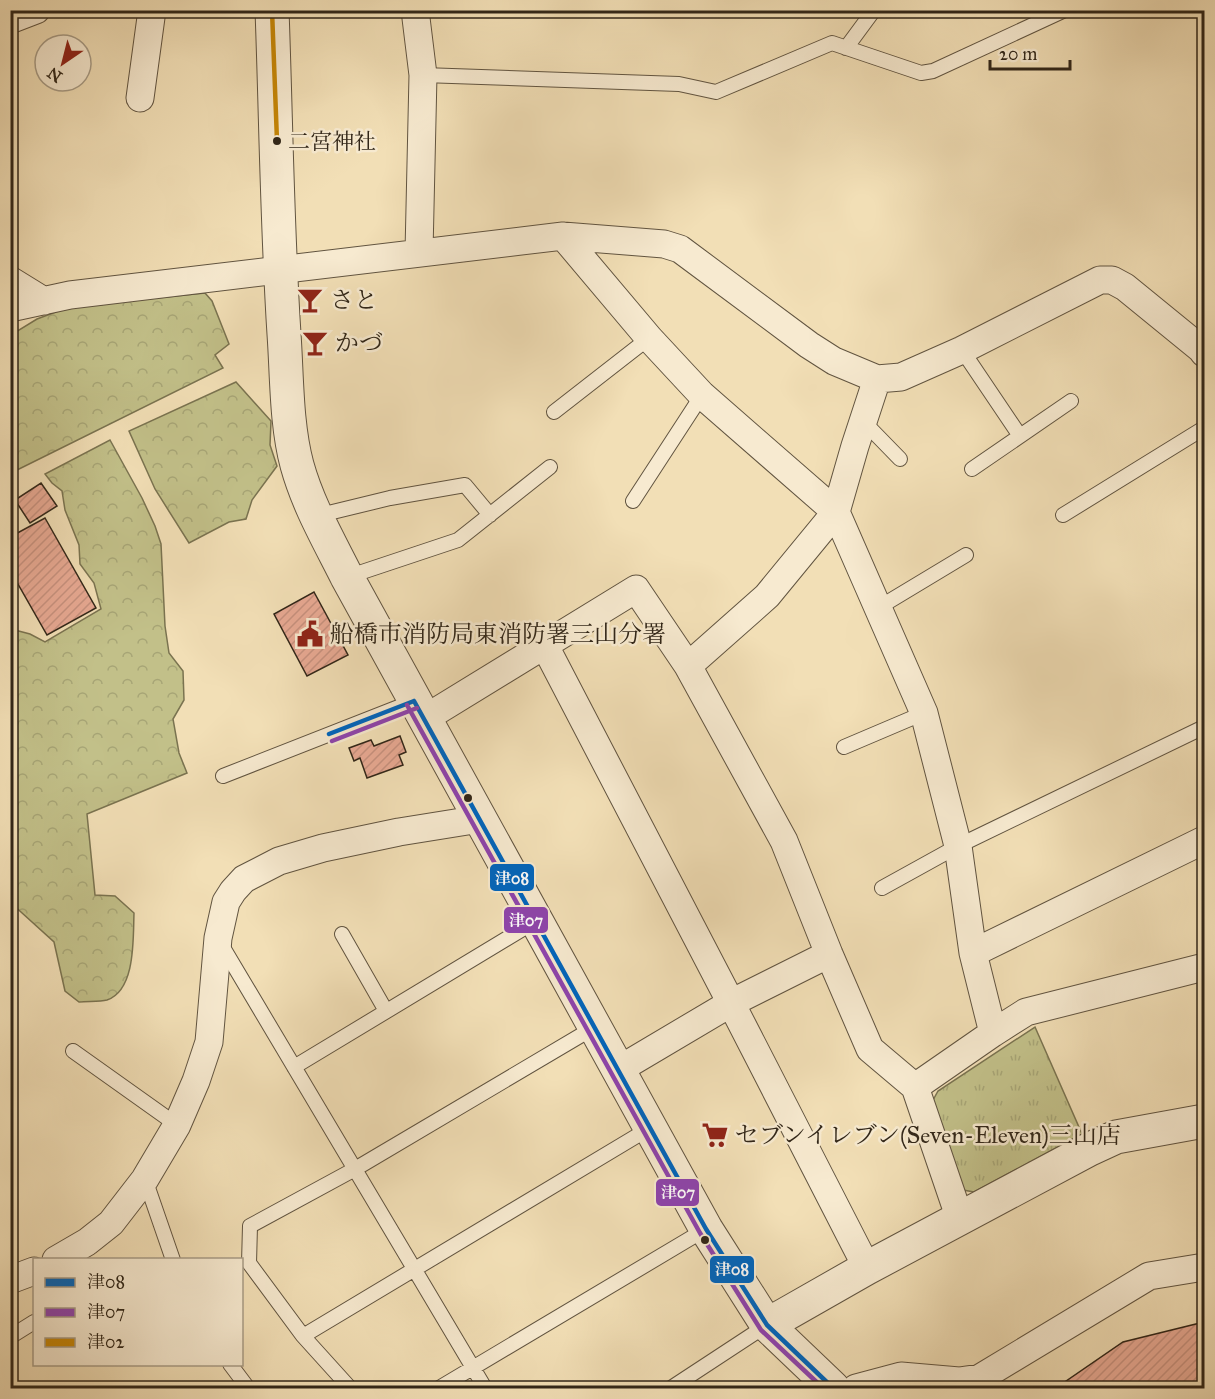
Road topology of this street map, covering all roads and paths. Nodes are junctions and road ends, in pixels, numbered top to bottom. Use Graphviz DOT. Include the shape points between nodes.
graph roads {
  1 [pos="36,10"];
  2 [pos="152,10"];
  3 [pos="272,10"];
  4 [pos="415,10"];
  5 [pos="874,10"];
  6 [pos="1065,10"];
  7 [pos="10,20"];
  8 [pos="846,48"];
  9 [pos="423,75"];
  10 [pos="140,98"];
  11 [pos="563,236"];
  12 [pos="419,252"];
  13 [pos="281,270"];
  14 [pos="10,280"];
  15 [pos="44,300"];
  16 [pos="10,309"];
  17 [pos="649,338"];
  18 [pos="962,350"];
  19 [pos="1203,350"];
  20 [pos="877,379"];
  21 [pos="702,395"];
  22 [pos="1071,401"];
  23 [pos="554,412"];
  24 [pos="863,421"];
  25 [pos="1204,428"];
  26 [pos="1020,436"];
  27 [pos="900,459"];
  28 [pos="550,467"];
  29 [pos="972,469"];
  30 [pos="633,501"];
  31 [pos="836,512"];
  32 [pos="490,515"];
  33 [pos="1063,515"];
  34 [pos="316,516"];
  35 [pos="966,555"];
  36 [pos="347,577"];
  37 [pos="878,608"];
  38 [pos="545,646"];
  39 [pos="688,666"];
  40 [pos="419,710"];
  41 [pos="924,713"];
  42 [pos="1204,727"];
  43 [pos="844,747"];
  44 [pos="224,776"];
  45 [pos="480,819"];
  46 [pos="1204,840"];
  47 [pos="958,846"];
  48 [pos="882,888"];
  49 [pos="536,921"];
  50 [pos="342,934"];
  51 [pos="218,938"];
  52 [pos="973,953"];
  53 [pos="830,954"];
  54 [pos="1204,967"];
  55 [pos="731,1003"];
  56 [pos="386,1011"];
  57 [pos="595,1027"];
  58 [pos="993,1032"];
  59 [pos="73,1051"];
  60 [pos="294,1067"];
  61 [pos="618,1070"];
  62 [pos="915,1087"];
  63 [pos="1204,1121"];
  64 [pos="177,1125"];
  65 [pos="650,1128"];
  66 [pos="355,1169"];
  67 [pos="145,1179"];
  68 [pos="960,1220"];
  69 [pos="706,1229"];
  70 [pos="59,1258"];
  71 [pos="172,1258"];
  72 [pos="1204,1267"];
  73 [pos="867,1268"];
  74 [pos="414,1269"];
  75 [pos="33,1271"];
  76 [pos="10,1280"];
  77 [pos="33,1323"];
  78 [pos="766,1325"];
  79 [pos="303,1336"];
  80 [pos="10,1338"];
  81 [pos="231,1366"];
  82 [pos="473,1368"];
  83 [pos="962,1385"];
  84 [pos="674,1388"];
  85 [pos="248,1389"];
  86 [pos="350,1389"];
  87 [pos="440,1389"];
  88 [pos="485,1389"];
  89 [pos="832,1389"];
  90 [pos="856,1389"];
  1 -- 7 [label="street"];
  2 -- 10 [label="street"];
  3 -- 13 [label="street"];
  4 -- 9 [label="street"];
  5 -- 8 [label="lane"];
  6 -- 8 [label="lane" via="933,71 921,73"];
  8 -- 9 [label="lane" via="832,43 716,92 679,84"];
  9 -- 12 [label="street"];
  11 -- 12 [label="street"];
  11 -- 17 [label="street"];
  11 -- 20 [label="street" via="664,244 680,249 809,345 834,361"];
  12 -- 13 [label="street"];
  13 -- 15 [label="street"];
  13 -- 34 [label="street" via="292,443"];
  14 -- 15 [label="street"];
  15 -- 16 [label="street"];
  17 -- 21 [label="street"];
  17 -- 23 [label="lane"];
  18 -- 19 [label="street" via="1101,280 1112,280 1125,287"];
  18 -- 20 [label="street" via="901,377"];
  18 -- 26 [label="lane"];
  20 -- 24 [label="street"];
  21 -- 30 [label="lane"];
  21 -- 31 [label="street"];
  22 -- 26 [label="lane"];
  24 -- 27 [label="lane"];
  24 -- 31 [label="street"];
  25 -- 33 [label="lane"];
  26 -- 29 [label="lane"];
  28 -- 32 [label="lane"];
  31 -- 37 [label="street"];
  31 -- 39 [label="street" via="767,596"];
  32 -- 34 [label="lane" via="465,485"];
  32 -- 36 [label="lane" via="458,540"];
  34 -- 36 [label="street"];
  35 -- 37 [label="lane"];
  36 -- 40 [label="street"];
  37 -- 41 [label="street"];
  38 -- 39 [label="street" via="636,589"];
  38 -- 40 [label="street"];
  38 -- 55 [label="street"];
  39 -- 53 [label="street" via="784,841"];
  40 -- 44 [label="lane"];
  40 -- 45 [label="street"];
  41 -- 43 [label="lane"];
  41 -- 47 [label="street"];
  42 -- 47 [label="lane"];
  45 -- 49 [label="street"];
  45 -- 51 [label="street" via="399,832 279,861 244,879 233,891 226,902"];
  46 -- 52 [label="street"];
  47 -- 48 [label="lane"];
  47 -- 52 [label="street"];
  49 -- 56 [label="lane"];
  49 -- 57 [label="street"];
  50 -- 56 [label="lane"];
  51 -- 60 [label="lane"];
  51 -- 64 [label="street" via="209,1042"];
  52 -- 58 [label="street"];
  53 -- 55 [label="street"];
  53 -- 62 [label="street" via="870,1049"];
  54 -- 58 [label="street" via="1026,1012"];
  55 -- 61 [label="street"];
  55 -- 73 [label="street"];
  56 -- 60 [label="lane"];
  57 -- 61 [label="street"];
  57 -- 66 [label="lane"];
  58 -- 62 [label="street"];
  59 -- 64 [label="lane"];
  60 -- 66 [label="lane"];
  61 -- 65 [label="street"];
  62 -- 68 [label="street"];
  63 -- 68 [label="street" via="1116,1137"];
  64 -- 67 [label="street"];
  65 -- 69 [label="street"];
  65 -- 74 [label="lane"];
  66 -- 74 [label="lane"];
  66 -- 79 [label="lane" via="250,1227 249,1263"];
  67 -- 70 [label="street" via="111,1223"];
  67 -- 71 [label="lane"];
  68 -- 73 [label="street"];
  69 -- 78 [label="street"];
  69 -- 82 [label="lane"];
  72 -- 83 [label="street" via="1149,1276 980,1378"];
  73 -- 78 [label="street"];
  74 -- 79 [label="lane"];
  74 -- 82 [label="lane"];
  75 -- 76 [label="street"];
  77 -- 80 [label="lane"];
  78 -- 84 [label="lane"];
  78 -- 89 [label="street"];
  79 -- 86 [label="lane"];
  81 -- 85 [label="lane"];
  82 -- 87 [label="lane"];
  82 -- 88 [label="lane"];
  83 -- 90 [label="street" via="901,1376"];
}
